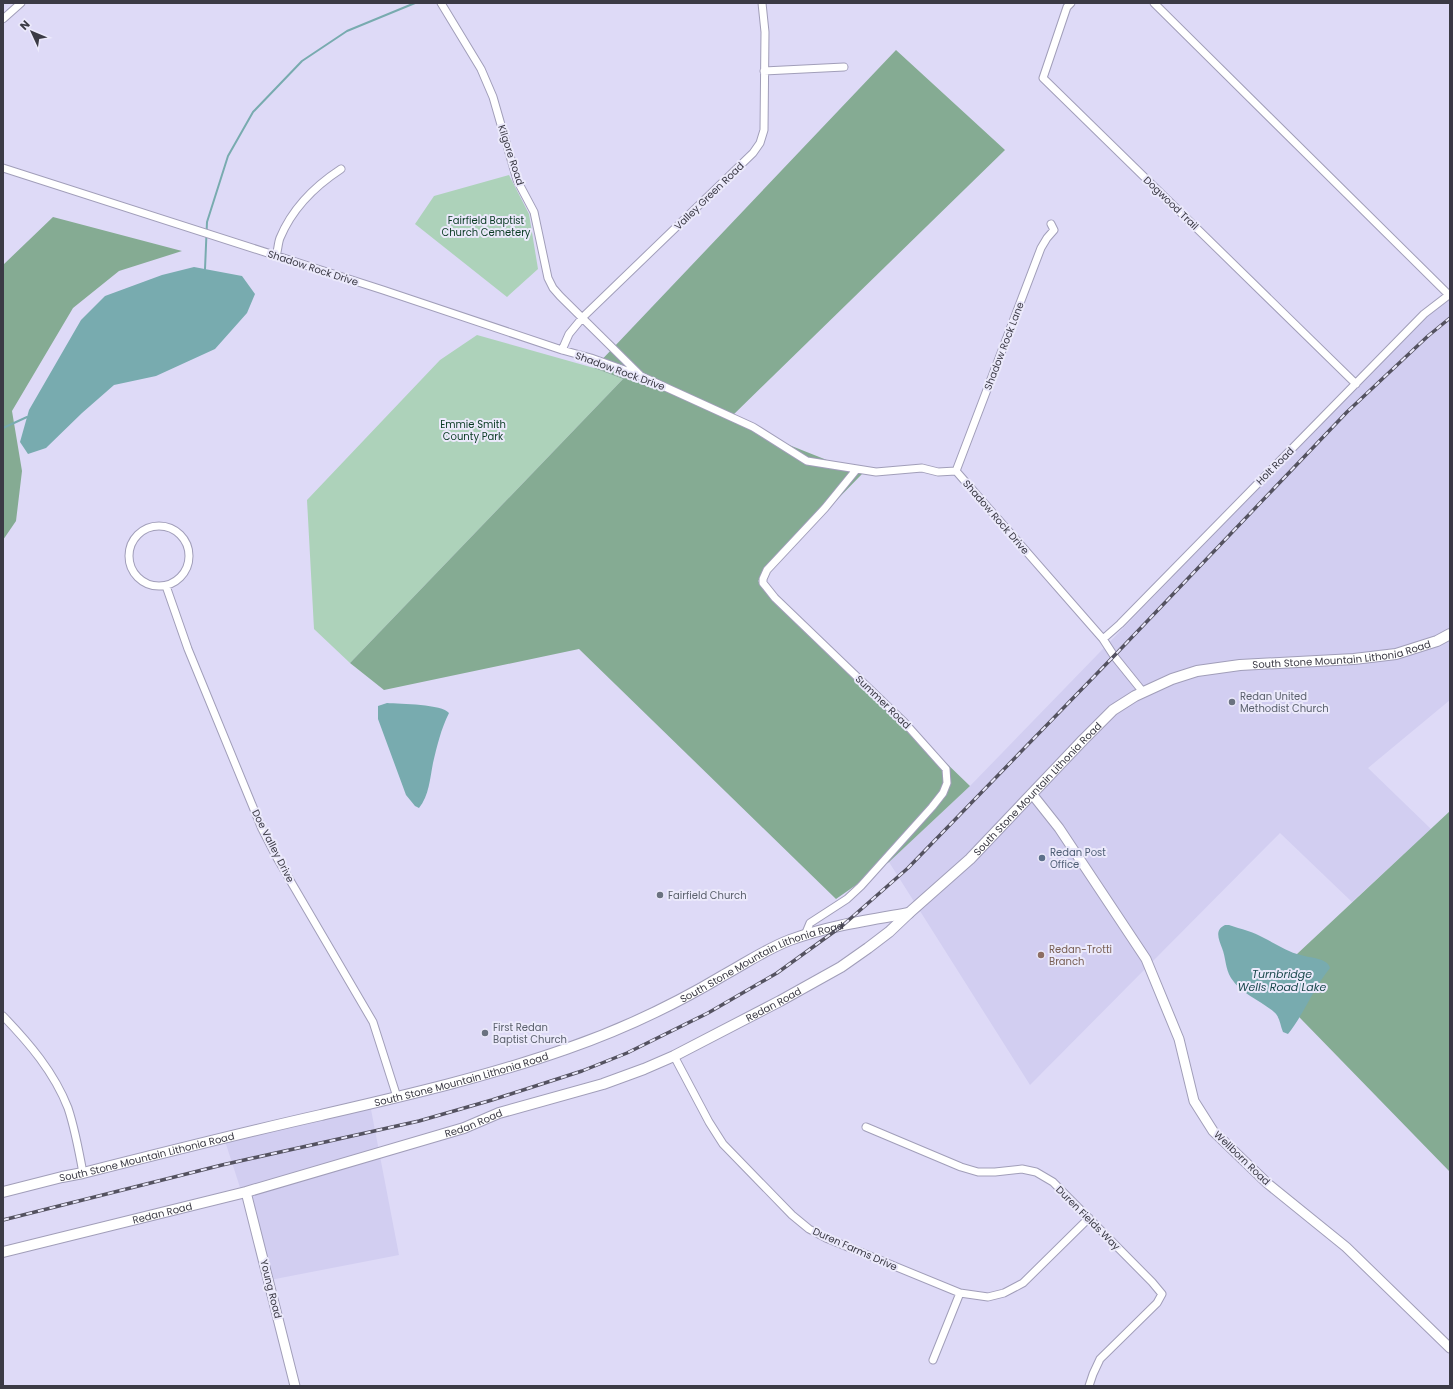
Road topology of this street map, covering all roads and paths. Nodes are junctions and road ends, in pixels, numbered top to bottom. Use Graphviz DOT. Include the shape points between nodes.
graph roads {
  1 [pos="21,3"];
  2 [pos="441,3"];
  3 [pos="762,3"];
  4 [pos="1071,3"];
  5 [pos="1154,3"];
  6 [pos="3,19"];
  7 [pos="844,67"];
  8 [pos="764,71"];
  9 [pos="3,168"];
  10 [pos="341,169"];
  11 [pos="1051,224"];
  12 [pos="276,256"];
  13 [pos="1450,295"];
  14 [pos="582,317"];
  15 [pos="562,350"];
  16 [pos="641,376"];
  17 [pos="1356,384"];
  18 [pos="856,470"];
  19 [pos="956,471"];
  20 [pos="166,586"];
  21 [pos="1450,634"];
  22 [pos="1103,639"];
  23 [pos="1143,692"];
  24 [pos="1032,794"];
  25 [pos="909,913"];
  26 [pos="805,935"];
  27 [pos="3,1016"];
  28 [pos="674,1056"];
  29 [pos="397,1097"];
  30 [pos="866,1127"];
  31 [pos="83,1173"];
  32 [pos="3,1192"];
  33 [pos="246,1192"];
  34 [pos="1088,1218"];
  35 [pos="3,1252"];
  36 [pos="960,1293"];
  37 [pos="1450,1348"];
  38 [pos="933,1360"];
  39 [pos="295,1386"];
  40 [pos="1089,1386"];
  1 -- 6 [label="street"];
  2 -- 14 [label="street, Kilgore Road" via="481,69 493,97 517,180 534,212 548,278 556,292"];
  3 -- 8 [label="street, Valley Green Road" via="765,32"];
  4 -- 17 [label="street, Dogwood Trail" via="1067,7 1043,78"];
  5 -- 13 [label="street"];
  7 -- 8 [label="street"];
  8 -- 14 [label="street, Valley Green Road" via="764,130 760,143 753,153"];
  9 -- 12 [label="street, Shadow Rock Drive"];
  10 -- 12 [label="street" via="305,199 280,239"];
  11 -- 19 [label="street, Shadow Rock Lane" via="1054,230 1041,248"];
  12 -- 15 [label="street, Shadow Rock Drive"];
  13 -- 17 [label="street, Holt Road" via="1424,314"];
  14 -- 15 [label="street, Valley Green Road" via="569,334"];
  14 -- 16 [label="street, Kilgore Road"];
  15 -- 16 [label="street, Shadow Rock Drive"];
  16 -- 18 [label="street, Shadow Rock Drive" via="753,427 807,461"];
  17 -- 22 [label="street, Holt Road"];
  18 -- 19 [label="street, Shadow Rock Drive" via="876,472 922,468 938,472"];
  18 -- 26 [label="street, Summer Road" via="825,508 767,570 763,583 775,598 924,743 946,769 947,783 932,807 861,886 847,899 810,923"];
  19 -- 22 [label="street, Shadow Rock Drive"];
  20 -- 20 [label="street" via="183,575 188,566 188,546 182,536 174,530 155,527 146,530 132,544 130,563 140,580 157,586"];
  20 -- 29 [label="street, Doe Valley Drive" via="188,648 262,829 373,1022"];
  21 -- 23 [label="main road, South Stone Mountain Lithonia Road" via="1396,654 1354,659 1240,665 1198,671"];
  22 -- 23 [label="street, Shadow Rock Drive"];
  23 -- 24 [label="main road, South Stone Mountain Lithonia Road" via="1113,710"];
  24 -- 25 [label="main road, South Stone Mountain Lithonia Road" via="970,859"];
  24 -- 37 [label="street, Wellborn Road" via="1059,828 1146,959 1179,1039 1194,1101 1213,1130 1267,1183 1346,1247"];
  25 -- 26 [label="main road, South Stone Mountain Lithonia Road"];
  25 -- 28 [label="main road, Redan Road" via="889,932 841,967"];
  26 -- 29 [label="main road, South Stone Mountain Lithonia Road" via="760,954 632,1024 516,1066"];
  27 -- 31 [label="street" via="41,1059 58,1087 75,1133"];
  28 -- 33 [label="main road, Redan Road" via="608,1082 499,1113 451,1131"];
  28 -- 36 [label="street, Duren Farms Drive" via="722,1144 810,1230"];
  29 -- 31 [label="main road, South Stone Mountain Lithonia Road"];
  30 -- 34 [label="street, Duren Fields Way" via="978,1172 1022,1169 1036,1172 1052,1182"];
  31 -- 32 [label="main road, South Stone Mountain Lithonia Road"];
  33 -- 35 [label="main road, Redan Road"];
  33 -- 39 [label="street, Young Road"];
  34 -- 36 [label="street, Duren Farms Drive" via="1023,1283 1004,1293 988,1297"];
  34 -- 40 [label="street, Duren Fields Way" via="1162,1294 1157,1303 1100,1359"];
  36 -- 38 [label="street"];
}
